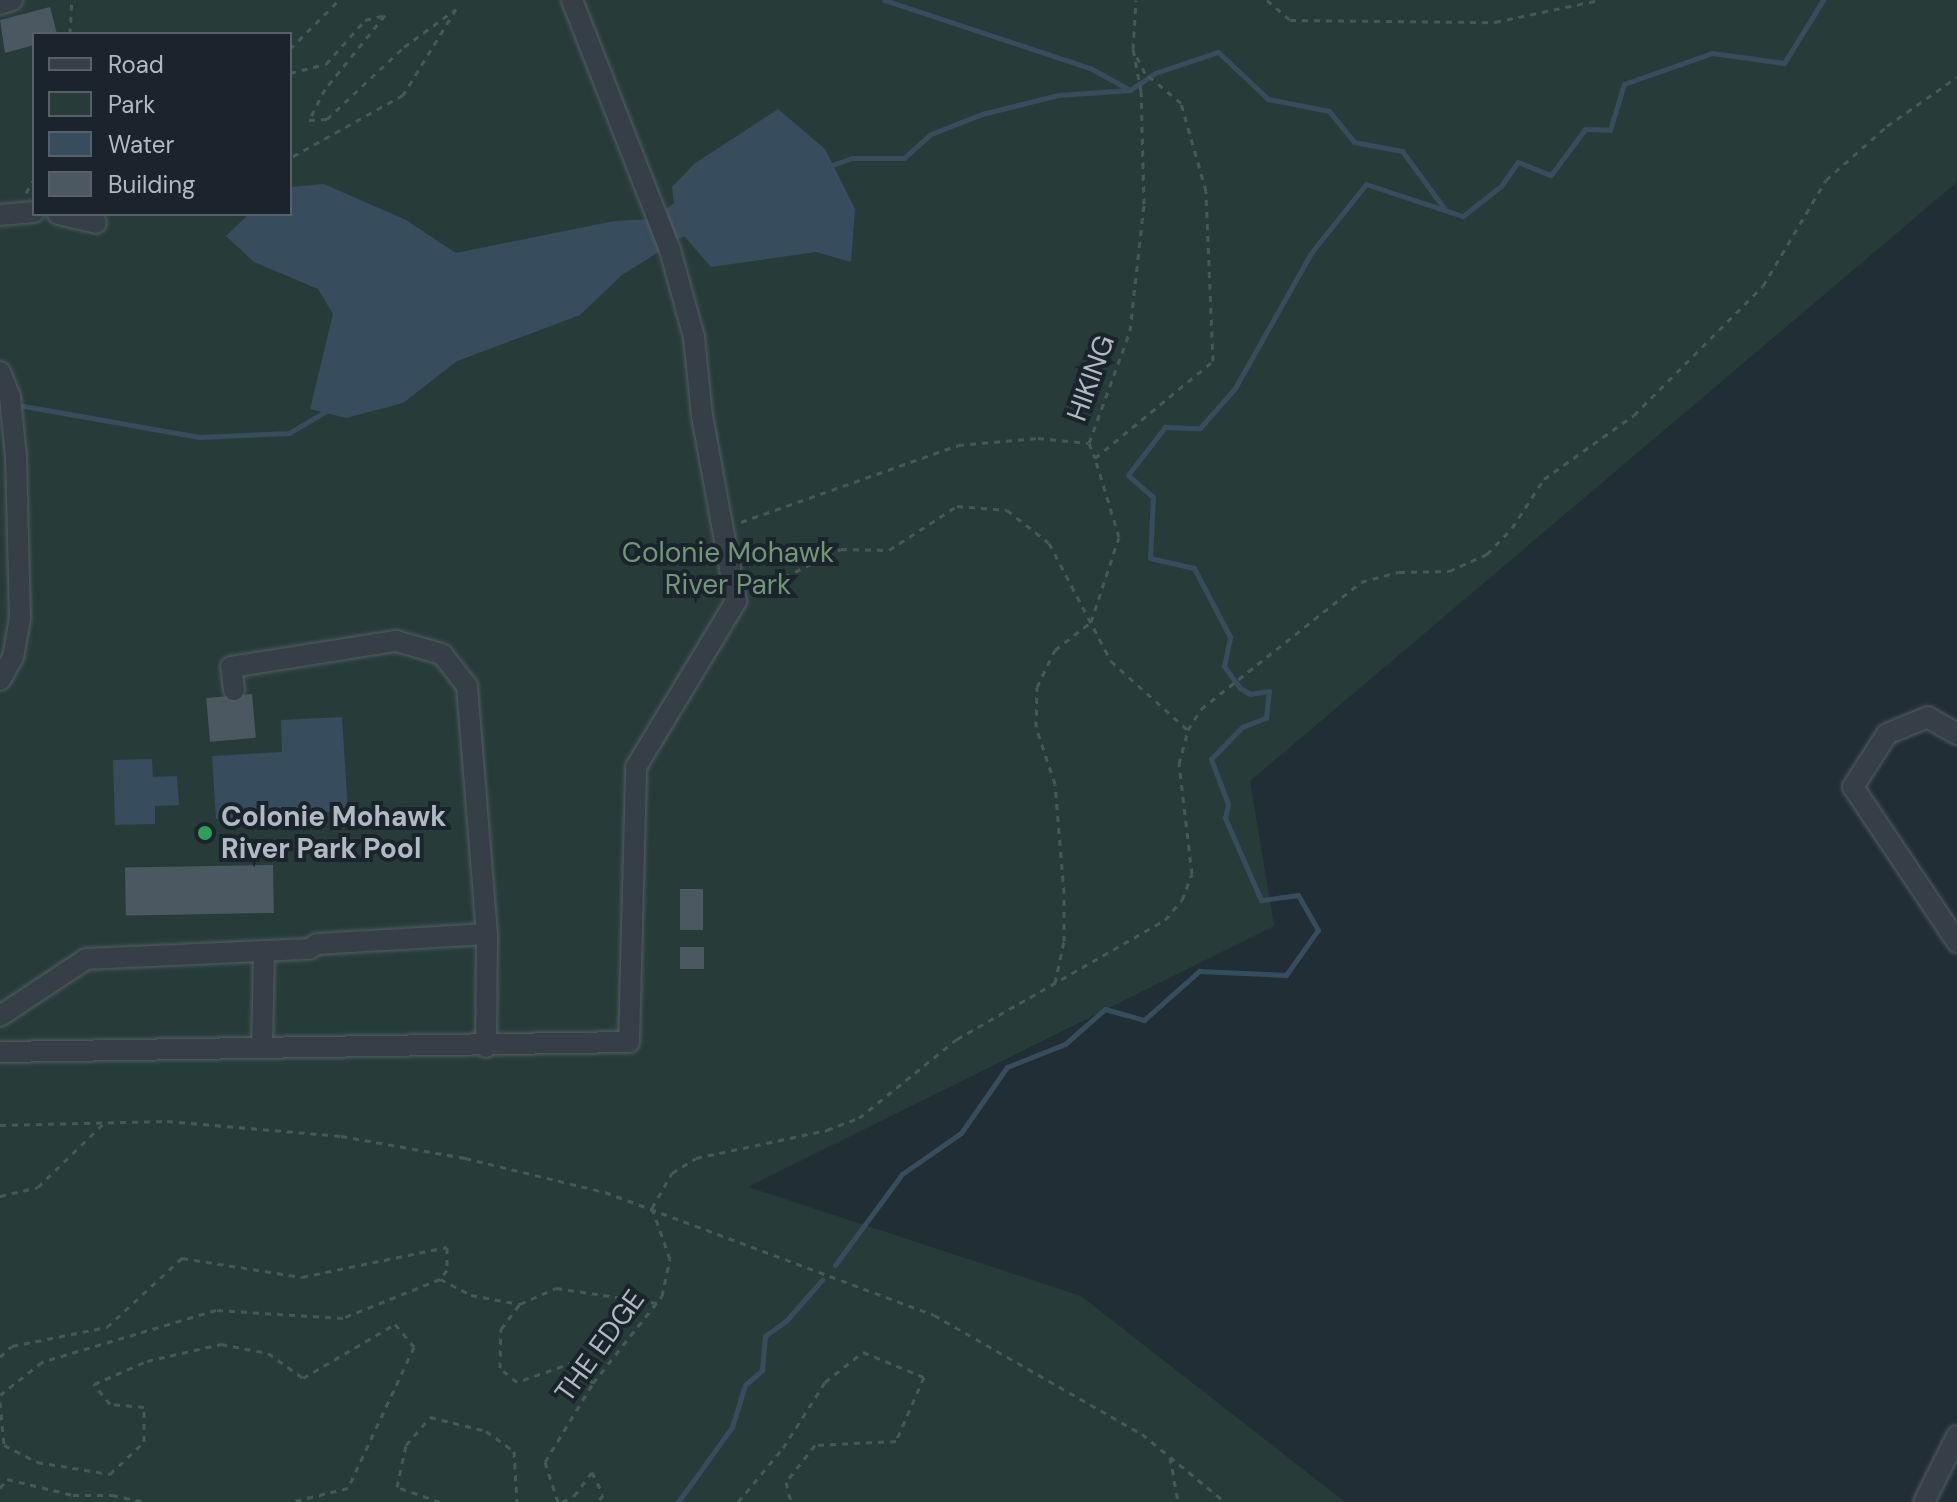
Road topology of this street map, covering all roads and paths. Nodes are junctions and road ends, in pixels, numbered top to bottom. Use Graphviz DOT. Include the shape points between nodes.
graph roads {
  1 [pos="12,0"];
  2 [pos="72,0"];
  3 [pos="339,0"];
  4 [pos="572,0"];
  5 [pos="1136,0"];
  6 [pos="1267,0"];
  7 [pos="1599,0"];
  8 [pos="0,4"];
  9 [pos="70,32"];
  10 [pos="292,47"];
  11 [pos="1133,49"];
  12 [pos="292,72"];
  13 [pos="1957,77"];
  14 [pos="292,157"];
  15 [pos="32,212"];
  16 [pos="0,215"];
  17 [pos="66,216"];
  18 [pos="96,223"];
  19 [pos="0,372"];
  20 [pos="1089,443"];
  21 [pos="1095,458"];
  22 [pos="726,527"];
  23 [pos="736,601"];
  24 [pos="1091,622"];
  25 [pos="0,680"];
  26 [pos="234,690"];
  27 [pos="1188,730"];
  28 [pos="1957,734"];
  29 [pos="487,934"];
  30 [pos="1957,942"];
  31 [pos="264,951"];
  32 [pos="1055,983"];
  33 [pos="0,1016"];
  34 [pos="486,1047"];
  35 [pos="262,1048"];
  36 [pos="0,1052"];
  37 [pos="105,1122"];
  38 [pos="0,1125"];
  39 [pos="0,1196"];
  40 [pos="652,1208"];
  41 [pos="440,1279"];
  42 [pos="657,1303"];
  43 [pos="520,1304"];
  44 [pos="0,1357"];
  45 [pos="593,1383"];
  46 [pos="0,1395"];
  47 [pos="0,1402"];
  48 [pos="1957,1436"];
  49 [pos="1170,1457"];
  50 [pos="0,1488"];
  51 [pos="146,1502"];
  52 [pos="291,1502"];
  53 [pos="440,1502"];
  54 [pos="517,1502"];
  55 [pos="560,1502"];
  56 [pos="598,1502"];
  57 [pos="738,1502"];
  58 [pos="791,1502"];
  59 [pos="1178,1502"];
  60 [pos="1225,1502"];
  61 [pos="1924,1502"];
  1 -- 8 [label="street"];
  2 -- 9 [label="path"];
  3 -- 10 [label="path"];
  4 -- 22 [label="street" via="670,250 694,337 702,416"];
  5 -- 11 [label="path, HIKING"];
  6 -- 7 [label="path" via="1290,20 1495,22"];
  11 -- 20 [label="path, HIKING" via="1141,91 1144,204 1130,331"];
  11 -- 21 [label="path" via="1145,73 1181,103 1206,191 1213,361"];
  12 -- 14 [label="path" via="326,64 365,20 385,15 325,89 309,120 327,119 404,47 456,9 403,95"];
  13 -- 27 [label="path" via="1887,126 1826,180 1763,286 1634,415 1544,479 1512,528 1487,554 1449,571 1399,572 1361,582 1222,690"];
  15 -- 16 [label="street"];
  17 -- 18 [label="street"];
  19 -- 25 [label="street" via="10,397 16,456 20,618 13,657"];
  20 -- 21 [label="path"];
  20 -- 22 [label="path, HIKING" via="1038,438 958,445"];
  21 -- 24 [label="path" via="1119,537"];
  22 -- 23 [label="street"];
  23 -- 24 [label="path" via="841,549 889,550 957,506 1007,510 1049,543"];
  23 -- 34 [label="street" via="636,767 629,1042"];
  24 -- 27 [label="path" via="1111,661"];
  24 -- 32 [label="path" via="1055,650 1037,687 1036,727 1055,784 1064,893 1064,941"];
  26 -- 29 [label="street" via="231,667 396,641 442,654 467,686"];
  27 -- 32 [label="path" via="1180,775 1194,862 1185,894 1158,926"];
  28 -- 30 [label="street" via="1928,717 1887,734 1853,787"];
  29 -- 31 [label="street"];
  29 -- 34 [label="street"];
  31 -- 33 [label="street" via="86,959"];
  31 -- 35 [label="street"];
  32 -- 40 [label="path" via="957,1039 859,1118 682,1165"];
  34 -- 35 [label="street"];
  35 -- 36 [label="street"];
  37 -- 38 [label="path"];
  37 -- 39 [label="path" via="38,1187"];
  37 -- 40 [label="path" via="223,1124 341,1136 542,1175"];
  40 -- 42 [label="path, THE EDGE" via="670,1259"];
  40 -- 49 [label="path" via="934,1315 1050,1378"];
  41 -- 43 [label="path" via="471,1295"];
  41 -- 44 [label="path" via="447,1270 447,1247 302,1277 182,1258 107,1327 12,1346"];
  41 -- 46 [label="path" via="343,1318 216,1310 42,1362"];
  42 -- 43 [label="path" via="556,1288"];
  42 -- 45 [label="path, THE EDGE"];
  43 -- 45 [label="path" via="501,1329 500,1368 517,1382 574,1362"];
  45 -- 55 [label="path, THE EDGE" via="545,1462"];
  47 -- 52 [label="path" via="4,1445 37,1462 110,1474 144,1442 144,1407 110,1404 94,1384 147,1361 221,1344 268,1353 303,1378 395,1324 414,1347 348,1488"];
  48 -- 61 [label="street"];
  49 -- 59 [label="path"];
  49 -- 60 [label="path"];
  50 -- 51 [label="path" via="7,1479 73,1495"];
  53 -- 54 [label="path" via="397,1487 406,1445 430,1417 486,1431 514,1451"];
  55 -- 56 [label="path, THE EDGE" via="574,1496 592,1472 603,1495"];
  57 -- 58 [label="path" via="783,1448 825,1382 863,1352 924,1377 896,1441 815,1445 786,1482"];
}
